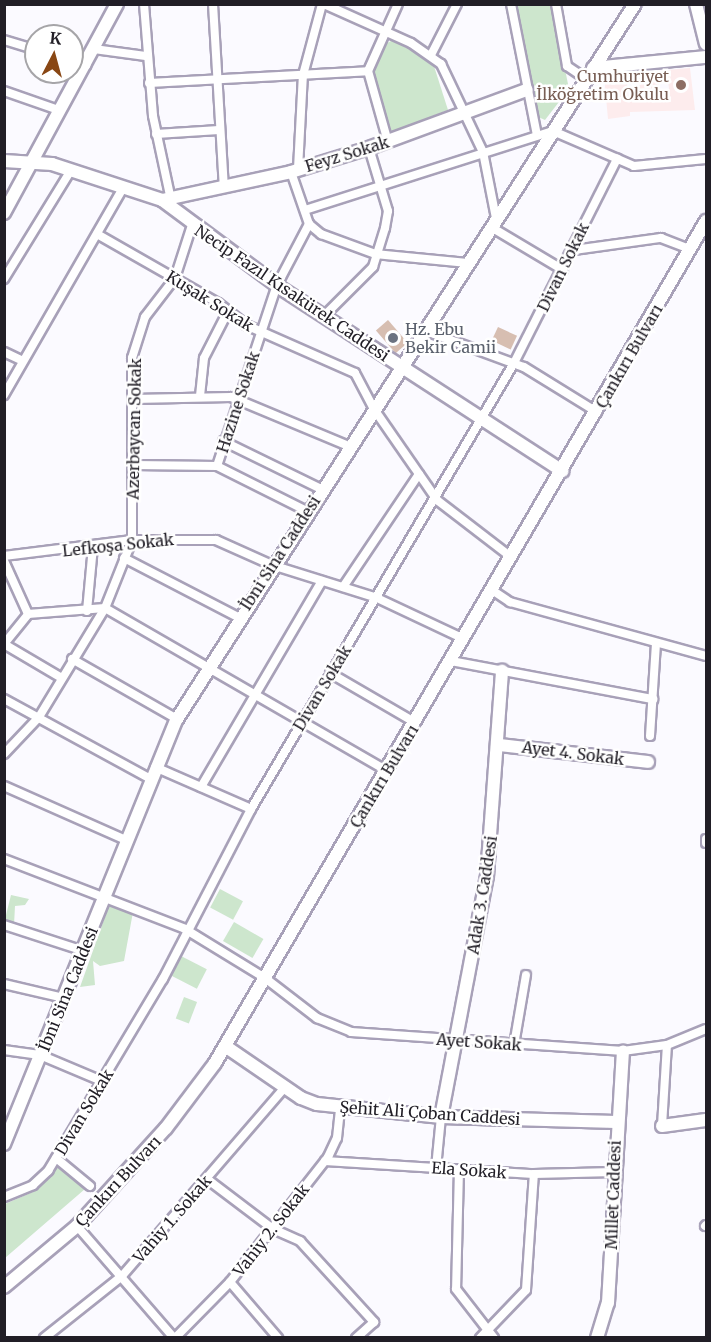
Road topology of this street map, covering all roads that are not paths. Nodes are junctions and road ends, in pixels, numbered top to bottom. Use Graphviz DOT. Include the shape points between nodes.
graph roads {
  1 [pos="117,4"];
  2 [pos="144,4"];
  3 [pos="213,4"];
  4 [pos="323,4"];
  5 [pos="398,4"];
  6 [pos="457,4"];
  7 [pos="512,4"];
  8 [pos="556,4"];
  9 [pos="635,4"];
  10 [pos="696,4"];
  11 [pos="386,31"];
  12 [pos="4,40"];
  13 [pos="706,43"];
  14 [pos="24,46"];
  15 [pos="94,49"];
  16 [pos="431,55"];
  17 [pos="146,56"];
  18 [pos="706,57"];
  19 [pos="86,65"];
  20 [pos="368,71"];
  21 [pos="590,73"];
  22 [pos="303,75"];
  23 [pos="216,80"];
  24 [pos="149,83"];
  25 [pos="527,90"];
  26 [pos="4,91"];
  27 [pos="61,111"];
  28 [pos="468,112"];
  29 [pos="219,130"];
  30 [pos="554,131"];
  31 [pos="156,134"];
  32 [pos="537,135"];
  33 [pos="388,142"];
  34 [pos="369,148"];
  35 [pos="483,152"];
  36 [pos="617,159"];
  37 [pos="706,159"];
  38 [pos="4,161"];
  39 [pos="34,161"];
  40 [pos="70,170"];
  41 [pos="295,170"];
  42 [pos="123,188"];
  43 [pos="224,188"];
  44 [pos="382,189"];
  45 [pos="167,200"];
  46 [pos="304,210"];
  47 [pos="4,213"];
  48 [pos="706,221"];
  49 [pos="493,223"];
  50 [pos="309,224"];
  51 [pos="192,225"];
  52 [pos="98,234"];
  53 [pos="690,249"];
  54 [pos="574,250"];
  55 [pos="375,254"];
  56 [pos="468,263"];
  57 [pos="562,270"];
  58 [pos="175,278"];
  59 [pos="4,279"];
  60 [pos="277,285"];
  61 [pos="228,311"];
  62 [pos="325,315"];
  63 [pos="426,331"];
  64 [pos="261,332"];
  65 [pos="4,352"];
  66 [pos="21,360"];
  67 [pos="514,363"];
  68 [pos="402,368"];
  69 [pos="4,395"];
  70 [pos="200,396"];
  71 [pos="133,399"];
  72 [pos="238,399"];
  73 [pos="374,409"];
  74 [pos="597,412"];
  75 [pos="482,420"];
  76 [pos="223,441"];
  77 [pos="349,446"];
  78 [pos="134,465"];
  79 [pos="217,466"];
  80 [pos="562,471"];
  81 [pos="419,474"];
  82 [pos="321,489"];
  83 [pos="437,500"];
  84 [pos="307,511"];
  85 [pos="132,540"];
  86 [pos="93,546"];
  87 [pos="4,556"];
  88 [pos="511,557"];
  89 [pos="124,558"];
  90 [pos="4,561"];
  91 [pos="272,565"];
  92 [pos="322,581"];
  93 [pos="343,587"];
  94 [pos="492,590"];
  95 [pos="377,598"];
  96 [pos="105,608"];
  97 [pos="87,611"];
  98 [pos="28,614"];
  99 [pos="238,617"];
  100 [pos="464,639"];
  101 [pos="656,644"];
  102 [pos="706,656"];
  103 [pos="72,659"];
  104 [pos="452,661"];
  105 [pos="210,665"];
  106 [pos="502,671"];
  107 [pos="330,673"];
  108 [pos="60,677"];
  109 [pos="255,691"];
  110 [pos="4,699"];
  111 [pos="653,699"];
  112 [pos="39,717"];
  113 [pos="177,719"];
  114 [pos="303,719"];
  115 [pos="416,723"];
  116 [pos="650,736"];
  117 [pos="499,745"];
  118 [pos="4,754"];
  119 [pos="648,762"];
  120 [pos="387,771"];
  121 [pos="152,772"];
  122 [pos="4,786"];
  123 [pos="201,787"];
  124 [pos="251,809"];
  125 [pos="126,840"];
  126 [pos="4,859"];
  127 [pos="105,898"];
  128 [pos="4,925"];
  129 [pos="185,929"];
  130 [pos="84,951"];
  131 [pos="526,975"];
  132 [pos="266,978"];
  133 [pos="4,984"];
  134 [pos="64,998"];
  135 [pos="706,1029"];
  136 [pos="456,1040"];
  137 [pos="514,1045"];
  138 [pos="667,1045"];
  139 [pos="225,1046"];
  140 [pos="4,1050"];
  141 [pos="623,1051"];
  142 [pos="40,1054"];
  143 [pos="102,1081"];
  144 [pos="286,1086"];
  145 [pos="340,1108"];
  146 [pos="441,1117"];
  147 [pos="706,1120"];
  148 [pos="616,1122"];
  149 [pos="8,1126"];
  150 [pos="662,1126"];
  151 [pos="4,1144"];
  152 [pos="56,1158"];
  153 [pos="325,1161"];
  154 [pos="436,1168"];
  155 [pos="459,1169"];
  156 [pos="614,1172"];
  157 [pos="534,1174"];
  158 [pos="207,1179"];
  159 [pos="90,1186"];
  160 [pos="4,1197"];
  161 [pos="77,1226"];
  162 [pos="273,1229"];
  163 [pos="122,1276"];
  164 [pos="230,1282"];
  165 [pos="4,1287"];
  166 [pos="491,1334"];
  167 [pos="44,1338"];
  168 [pos="175,1338"];
  169 [pos="278,1338"];
  170 [pos="356,1338"];
  171 [pos="480,1338"];
  172 [pos="597,1338"];
  1 -- 15 [label="street"];
  2 -- 17 [label="street"];
  3 -- 23 [label="street"];
  4 -- 11 [label="street"];
  4 -- 22 [label="street"];
  5 -- 11 [label="street"];
  6 -- 16 [label="street"];
  7 -- 25 [label="street"];
  8 -- 21 [label="street" via="567,66"];
  9 -- 21 [label="street, İbni Sina Caddesi"];
  10 -- 13 [label="street"];
  11 -- 16 [label="street"];
  11 -- 20 [label="street"];
  12 -- 14 [label="street"];
  15 -- 17 [label="street"];
  15 -- 19 [label="street"];
  16 -- 28 [label="street" via="451,78"];
  17 -- 24 [label="street"];
  18 -- 21 [label="street"];
  19 -- 27 [label="street"];
  20 -- 22 [label="street"];
  20 -- 33 [label="street"];
  21 -- 30 [label="street, İbni Sina Caddesi"];
  22 -- 23 [label="street"];
  22 -- 41 [label="street"];
  23 -- 24 [label="street"];
  23 -- 29 [label="street"];
  24 -- 31 [label="street"];
  25 -- 28 [label="street, Feyz Sokak"];
  25 -- 32 [label="street"];
  26 -- 27 [label="street"];
  27 -- 39 [label="street"];
  28 -- 33 [label="street, Feyz Sokak"];
  28 -- 35 [label="street"];
  29 -- 31 [label="street"];
  29 -- 43 [label="street"];
  30 -- 32 [label="street"];
  30 -- 36 [label="street"];
  30 -- 49 [label="street, İbni Sina Caddesi"];
  31 -- 45 [label="street"];
  32 -- 35 [label="street"];
  33 -- 34 [label="street, Feyz Sokak"];
  34 -- 41 [label="street, Feyz Sokak"];
  34 -- 44 [label="street"];
  35 -- 44 [label="street"];
  35 -- 49 [label="street"];
  36 -- 37 [label="street" via="634,166"];
  36 -- 54 [label="street, Divan Sokak"];
  38 -- 39 [label="street, Necip Fazıl Kısakürek Caddesi"];
  39 -- 40 [label="street, Necip Fazıl Kısakürek Caddesi"];
  39 -- 47 [label="street"];
  40 -- 42 [label="street, Necip Fazıl Kısakürek Caddesi"];
  40 -- 59 [label="street"];
  41 -- 43 [label="street, Feyz Sokak"];
  41 -- 46 [label="street"];
  42 -- 45 [label="street, Necip Fazıl Kısakürek Caddesi"];
  42 -- 52 [label="street"];
  43 -- 45 [label="street, Feyz Sokak"];
  44 -- 46 [label="street"];
  44 -- 55 [label="street" via="388,211"];
  45 -- 51 [label="street, Necip Fazıl Kısakürek Caddesi"];
  46 -- 50 [label="street"];
  48 -- 53 [label="street, Çankırı Bulvarı"];
  49 -- 56 [label="street, İbni Sina Caddesi"];
  49 -- 57 [label="street"];
  50 -- 55 [label="street" via="321,234"];
  50 -- 60 [label="street, Hazine Sokak"];
  51 -- 58 [label="street, Azerbaycan Sokak"];
  51 -- 60 [label="street, Necip Fazıl Kısakürek Caddesi"];
  52 -- 58 [label="street, Kuşak Sokak"];
  52 -- 66 [label="street"];
  53 -- 54 [label="street" via="661,238"];
  53 -- 74 [label="street, Çankırı Bulvarı"];
  54 -- 57 [label="street, Divan Sokak"];
  55 -- 56 [label="street"];
  55 -- 62 [label="street" via="373,267"];
  56 -- 63 [label="street, İbni Sina Caddesi"];
  57 -- 67 [label="street, Divan Sokak"];
  58 -- 61 [label="street, Kuşak Sokak"];
  58 -- 71 [label="street, Azerbaycan Sokak" via="145,317 132,358"];
  60 -- 62 [label="street, Necip Fazıl Kısakürek Caddesi"];
  60 -- 64 [label="street, Hazine Sokak"];
  61 -- 64 [label="street, Kuşak Sokak"];
  61 -- 70 [label="street" via="204,358"];
  62 -- 68 [label="street, Necip Fazıl Kısakürek Caddesi"];
  63 -- 67 [label="street"];
  63 -- 68 [label="street, İbni Sina Caddesi"];
  64 -- 72 [label="street, Hazine Sokak"];
  64 -- 73 [label="street, Kuşak Sokak" via="355,373"];
  65 -- 66 [label="street"];
  66 -- 69 [label="street"];
  67 -- 74 [label="street"];
  67 -- 75 [label="street, Divan Sokak"];
  68 -- 73 [label="street, İbni Sina Caddesi"];
  68 -- 75 [label="street, Necip Fazıl Kısakürek Caddesi"];
  70 -- 71 [label="street"];
  70 -- 72 [label="street"];
  71 -- 78 [label="street, Azerbaycan Sokak"];
  72 -- 76 [label="street, Hazine Sokak"];
  72 -- 77 [label="street"];
  73 -- 77 [label="street, İbni Sina Caddesi"];
  73 -- 81 [label="street, Kuşak Sokak"];
  74 -- 80 [label="street, Çankırı Bulvarı"];
  75 -- 80 [label="street, Necip Fazıl Kısakürek Caddesi"];
  75 -- 83 [label="street, Divan Sokak"];
  76 -- 79 [label="street, Hazine Sokak"];
  76 -- 82 [label="street"];
  77 -- 82 [label="street, İbni Sina Caddesi"];
  78 -- 79 [label="street"];
  78 -- 85 [label="street, Azerbaycan Sokak"];
  79 -- 84 [label="street"];
  80 -- 88 [label="street, Çankırı Bulvarı"];
  81 -- 83 [label="street, Kuşak Sokak"];
  81 -- 93 [label="street"];
  82 -- 84 [label="street, İbni Sina Caddesi"];
  83 -- 88 [label="street, Kuşak Sokak"];
  83 -- 95 [label="street, Divan Sokak"];
  84 -- 91 [label="street, İbni Sina Caddesi"];
  85 -- 86 [label="street, Lefkoşa Sokak"];
  85 -- 89 [label="street"];
  85 -- 91 [label="street, Lefkoşa Sokak" via="216,540"];
  86 -- 87 [label="street, Lefkoşa Sokak"];
  86 -- 97 [label="street"];
  88 -- 94 [label="street, Çankırı Bulvarı"];
  89 -- 96 [label="street"];
  89 -- 99 [label="street"];
  90 -- 98 [label="street"];
  91 -- 92 [label="street, Lefkoşa Sokak"];
  91 -- 99 [label="street, İbni Sina Caddesi"];
  92 -- 93 [label="street, Lefkoşa Sokak"];
  92 -- 109 [label="street"];
  93 -- 95 [label="street, Lefkoşa Sokak"];
  94 -- 100 [label="street, Çankırı Bulvarı"];
  94 -- 101 [label="street" via="510,602"];
  95 -- 100 [label="street, Lefkoşa Sokak"];
  95 -- 107 [label="street, Divan Sokak"];
  96 -- 97 [label="street"];
  96 -- 103 [label="street"];
  96 -- 105 [label="street"];
  97 -- 98 [label="street"];
  98 -- 108 [label="street" via="4,644"];
  99 -- 105 [label="street, İbni Sina Caddesi"];
  100 -- 104 [label="street, Çankırı Bulvarı"];
  101 -- 102 [label="street"];
  101 -- 111 [label="street"];
  103 -- 108 [label="street"];
  103 -- 113 [label="street"];
  104 -- 106 [label="street"];
  104 -- 115 [label="street, Çankırı Bulvarı"];
  105 -- 109 [label="street"];
  105 -- 113 [label="street, İbni Sina Caddesi"];
  106 -- 111 [label="street"];
  106 -- 117 [label="street, Adak 3. Caddesi"];
  107 -- 114 [label="street, Divan Sokak"];
  107 -- 115 [label="street"];
  108 -- 112 [label="street"];
  109 -- 114 [label="street"];
  109 -- 123 [label="street"];
  110 -- 112 [label="street"];
  111 -- 116 [label="street"];
  112 -- 118 [label="street"];
  112 -- 121 [label="street"];
  113 -- 121 [label="street, İbni Sina Caddesi"];
  114 -- 120 [label="street"];
  114 -- 124 [label="street, Divan Sokak"];
  115 -- 120 [label="street, Çankırı Bulvarı"];
  117 -- 119 [label="street, Ayet 4. Sokak"];
  117 -- 136 [label="street, Adak 3. Caddesi" via="481,919"];
  120 -- 132 [label="street, Çankırı Bulvarı"];
  121 -- 123 [label="street"];
  121 -- 125 [label="street, İbni Sina Caddesi"];
  122 -- 125 [label="street"];
  123 -- 124 [label="street"];
  124 -- 129 [label="street, Divan Sokak"];
  125 -- 127 [label="street, İbni Sina Caddesi"];
  126 -- 127 [label="street, Ayet Sokak"];
  127 -- 129 [label="street, Ayet Sokak"];
  127 -- 130 [label="street, İbni Sina Caddesi"];
  128 -- 130 [label="street"];
  129 -- 132 [label="street, Ayet Sokak"];
  129 -- 143 [label="street, Divan Sokak" via="162,979"];
  130 -- 134 [label="street, İbni Sina Caddesi"];
  131 -- 137 [label="street"];
  132 -- 136 [label="street, Ayet Sokak" via="340,1029"];
  132 -- 139 [label="street, Çankırı Bulvarı"];
  133 -- 134 [label="street"];
  134 -- 142 [label="street, İbni Sina Caddesi"];
  135 -- 138 [label="street, Ayet Sokak"];
  136 -- 137 [label="street, Ayet Sokak"];
  136 -- 146 [label="street, Adak 3. Caddesi"];
  137 -- 141 [label="street, Ayet Sokak"];
  138 -- 141 [label="street, Ayet Sokak"];
  138 -- 150 [label="street"];
  139 -- 144 [label="street, Şehit Ali Çoban Caddesi"];
  139 -- 161 [label="street, Çankırı Bulvarı" via="172,1121"];
  140 -- 142 [label="street"];
  141 -- 148 [label="street, Millet Caddesi"];
  142 -- 143 [label="street"];
  142 -- 149 [label="street, İbni Sina Caddesi"];
  143 -- 152 [label="street, Divan Sokak"];
  144 -- 145 [label="street, Şehit Ali Çoban Caddesi" via="301,1098"];
  144 -- 158 [label="street, Vahiy 1. Sokak"];
  145 -- 146 [label="street, Şehit Ali Çoban Caddesi"];
  145 -- 153 [label="street, Vahiy 2. Sokak" via="337,1138"];
  146 -- 148 [label="street, Şehit Ali Çoban Caddesi"];
  146 -- 154 [label="street"];
  147 -- 150 [label="street"];
  148 -- 156 [label="street, Millet Caddesi"];
  149 -- 151 [label="street, İbni Sina Caddesi"];
  152 -- 159 [label="street"];
  152 -- 160 [label="street, Divan Sokak" via="41,1179"];
  153 -- 154 [label="street, Ela Sokak"];
  153 -- 162 [label="street, Vahiy 2. Sokak"];
  154 -- 155 [label="street, Ela Sokak"];
  155 -- 157 [label="street, Ela Sokak"];
  155 -- 166 [label="street" via="456,1290"];
  156 -- 157 [label="street, Ela Sokak"];
  156 -- 172 [label="street, Millet Caddesi" via="608,1303"];
  157 -- 166 [label="street" via="526,1290"];
  158 -- 162 [label="street"];
  158 -- 163 [label="street, Vahiy 1. Sokak"];
  161 -- 163 [label="street"];
  161 -- 165 [label="street, Çankırı Bulvarı"];
  162 -- 164 [label="street, Vahiy 2. Sokak"];
  162 -- 170 [label="street" via="300,1241 374,1322"];
  163 -- 167 [label="street, Vahiy 1. Sokak"];
  163 -- 168 [label="street"];
  164 -- 168 [label="street, Vahiy 2. Sokak"];
  164 -- 169 [label="street"];
  166 -- 171 [label="street"];
}
